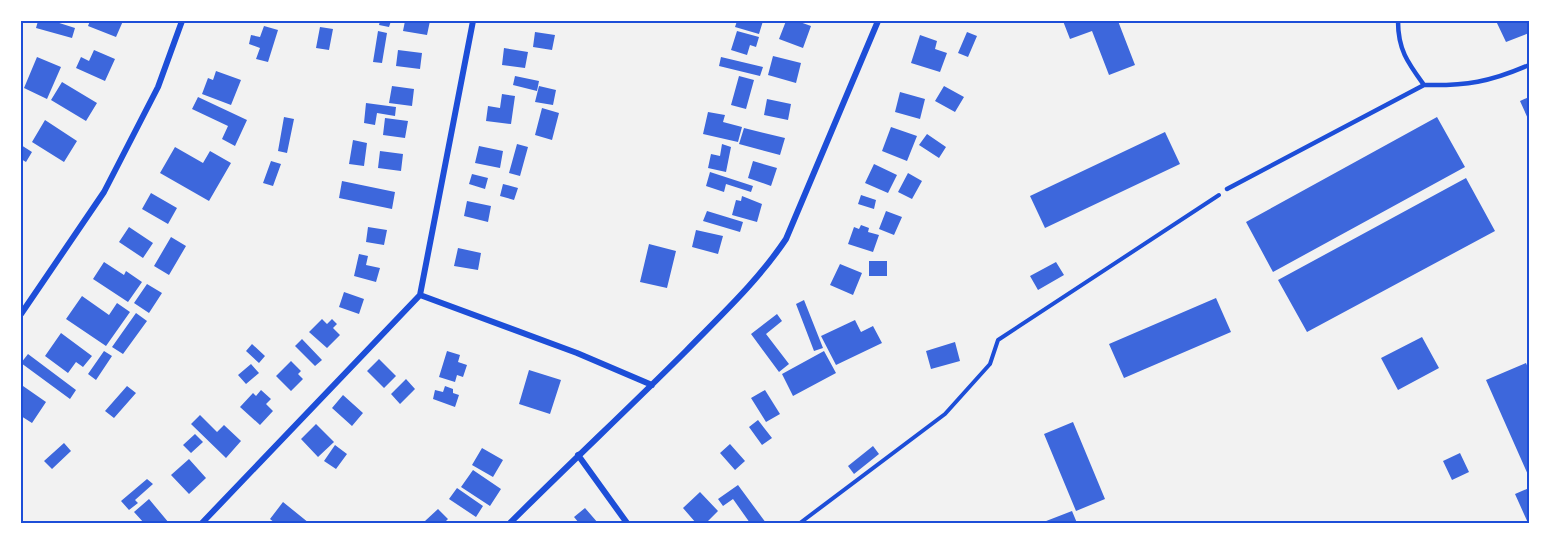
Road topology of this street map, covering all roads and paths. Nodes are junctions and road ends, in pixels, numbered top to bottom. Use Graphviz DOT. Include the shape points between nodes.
graph roads {
  1 [pos="182,21"];
  2 [pos="473,21"];
  3 [pos="878,21"];
  4 [pos="1398,21"];
  5 [pos="1529,65"];
  6 [pos="1424,85"];
  7 [pos="1227,189"];
  8 [pos="420,295"];
  9 [pos="21,315"];
  10 [pos="652,385"];
  11 [pos="578,455"];
  12 [pos="202,523"];
  13 [pos="510,523"];
  14 [pos="627,523"];
  15 [pos="800,523"];
  1 -- 9 [label="street" via="158,87 104,192"];
  2 -- 8 [label="street"];
  3 -- 10 [label="street" via="786,239 749,287"];
  4 -- 6 [label="lane" via="1405,59"];
  5 -- 6 [label="lane" via="1483,82"];
  6 -- 7 [label="lane"];
  7 -- 15 [label="path" via="998,340 990,364 945,414"];
  8 -- 10 [label="street"];
  8 -- 12 [label="street"];
  10 -- 11 [label="street"];
  11 -- 13 [label="street"];
  11 -- 14 [label="street"];
}
